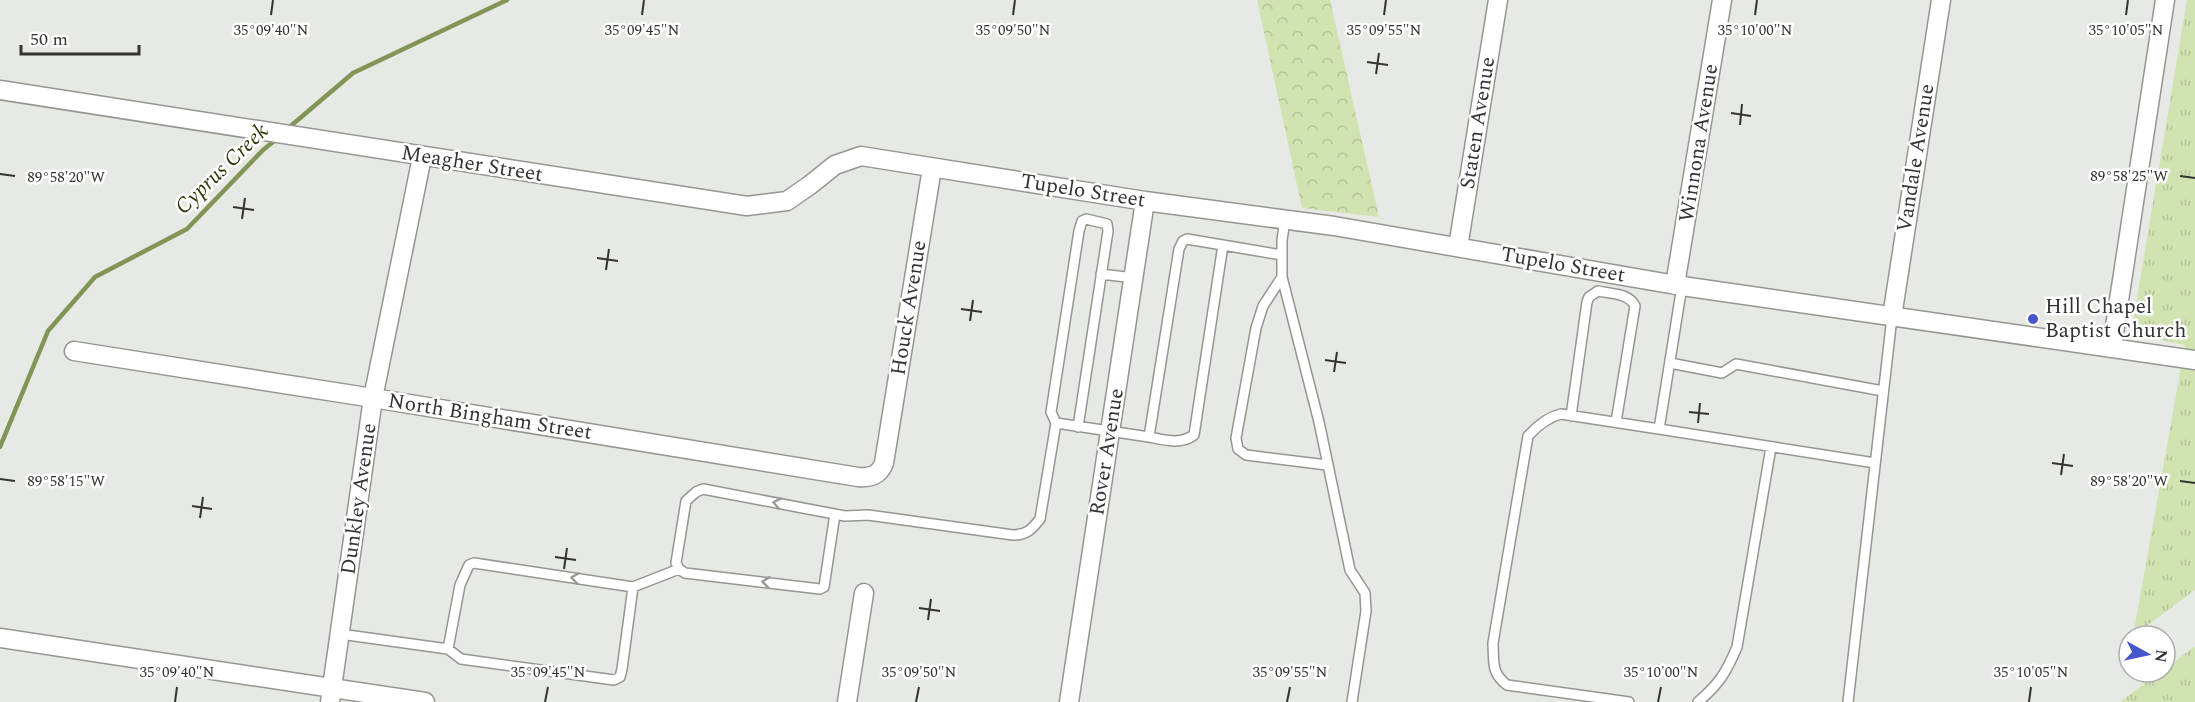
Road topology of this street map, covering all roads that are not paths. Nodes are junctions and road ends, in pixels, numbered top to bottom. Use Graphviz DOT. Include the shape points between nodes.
graph roads {
  1 [pos="1498,0"];
  2 [pos="1722,0"];
  3 [pos="1941,0"];
  4 [pos="2165,0"];
  5 [pos="0,90"];
  6 [pos="422,157"];
  7 [pos="932,168"];
  8 [pos="1145,201"];
  9 [pos="1284,220"];
  10 [pos="1223,245"];
  11 [pos="1458,247"];
  12 [pos="1282,255"];
  13 [pos="1101,274"];
  14 [pos="1282,277"];
  15 [pos="1134,278"];
  16 [pos="1679,286"];
  17 [pos="1892,317"];
  18 [pos="2112,346"];
  19 [pos="74,351"];
  20 [pos="2195,360"];
  21 [pos="1670,363"];
  22 [pos="1883,391"];
  23 [pos="373,398"];
  24 [pos="1571,416"];
  25 [pos="1616,422"];
  26 [pos="1056,423"];
  27 [pos="1078,427"];
  28 [pos="1659,429"];
  29 [pos="1110,432"];
  30 [pos="1149,437"];
  31 [pos="1771,447"];
  32 [pos="886,449"];
  33 [pos="1875,463"];
  34 [pos="1328,465"];
  35 [pos="835,514"];
  36 [pos="679,569"];
  37 [pos="633,587"];
  38 [pos="864,592"];
  39 [pos="340,634"];
  40 [pos="0,638"];
  41 [pos="448,648"];
  42 [pos="331,694"];
  43 [pos="425,702"];
  44 [pos="847,702"];
  45 [pos="1069,702"];
  46 [pos="1352,702"];
  47 [pos="1629,702"];
  48 [pos="1698,702"];
  49 [pos="1848,702"];
  1 -- 11 [label="street, Staten Avenue"];
  2 -- 16 [label="street, Winnona Avenue"];
  3 -- 17 [label="street, Vandale Avenue"];
  4 -- 18 [label="street"];
  5 -- 6 [label="street, Meagher Street"];
  6 -- 7 [label="street, Meagher Street" via="747,206 787,201 836,165 861,156"];
  6 -- 23 [label="street, Dunkley Avenue"];
  7 -- 8 [label="street, Tupelo Street"];
  7 -- 32 [label="street, Houck Avenue"];
  8 -- 9 [label="street, Tupelo Street"];
  8 -- 15 [label="street, Rover Avenue"];
  9 -- 11 [label="street, Tupelo Street"];
  9 -- 12 [label="lane"];
  10 -- 12 [label="lane"];
  10 -- 30 [label="lane" via="1194,435 1177,441"];
  10 -- 30 [label="lane" via="1187,238 1179,249"];
  11 -- 16 [label="street, Tupelo Street"];
  12 -- 14 [label="lane"];
  13 -- 15 [label="lane"];
  13 -- 26 [label="lane" via="1107,224 1086,219 1078,231 1051,412"];
  13 -- 27 [label="lane"];
  14 -- 34 [label="lane"];
  14 -- 34 [label="lane" via="1263,306 1256,327 1236,438 1238,449 1246,455"];
  15 -- 29 [label="street, Rover Avenue"];
  16 -- 17 [label="street, Tupelo Street"];
  16 -- 21 [label="lane"];
  17 -- 18 [label="street, Tupelo Street"];
  17 -- 22 [label="lane"];
  18 -- 20 [label="street, Tupelo Street"];
  19 -- 23 [label="street, North Bingham Street"];
  21 -- 22 [label="lane" via="1722,373 1736,364"];
  21 -- 28 [label="lane"];
  22 -- 33 [label="lane"];
  23 -- 32 [label="street, North Bingham Street" via="858,477 878,474"];
  23 -- 39 [label="street, Dunkley Avenue"];
  24 -- 25 [label="lane"];
  24 -- 25 [label="lane" via="1587,302 1598,291 1627,297 1635,306"];
  24 -- 47 [label="lane" via="1554,416 1528,436 1493,643 1494,670 1507,685"];
  25 -- 28 [label="lane"];
  26 -- 27 [label="lane"];
  26 -- 35 [label="lane" via="1041,519 1023,535 868,514"];
  27 -- 29 [label="lane"];
  28 -- 31 [label="lane"];
  29 -- 30 [label="lane"];
  29 -- 45 [label="street, Rover Avenue"];
  31 -- 33 [label="lane"];
  31 -- 48 [label="lane" via="1737,647 1716,686"];
  33 -- 49 [label="lane"];
  34 -- 46 [label="lane" via="1350,570 1365,593 1366,611"];
  35 -- 36 [label="lane, one-way" via="824,587 820,589 685,573"];
  35 -- 36 [label="lane, one-way" via="703,489 686,501 676,563"];
  36 -- 37 [label="lane"];
  37 -- 41 [label="lane, one-way" via="474,563 460,585"];
  37 -- 41 [label="lane" via="622,669 620,677 614,680 461,659"];
  38 -- 44 [label="street"];
  39 -- 41 [label="lane"];
  39 -- 42 [label="street, Dunkley Avenue"];
  40 -- 42 [label="street"];
  42 -- 43 [label="street"];
}
